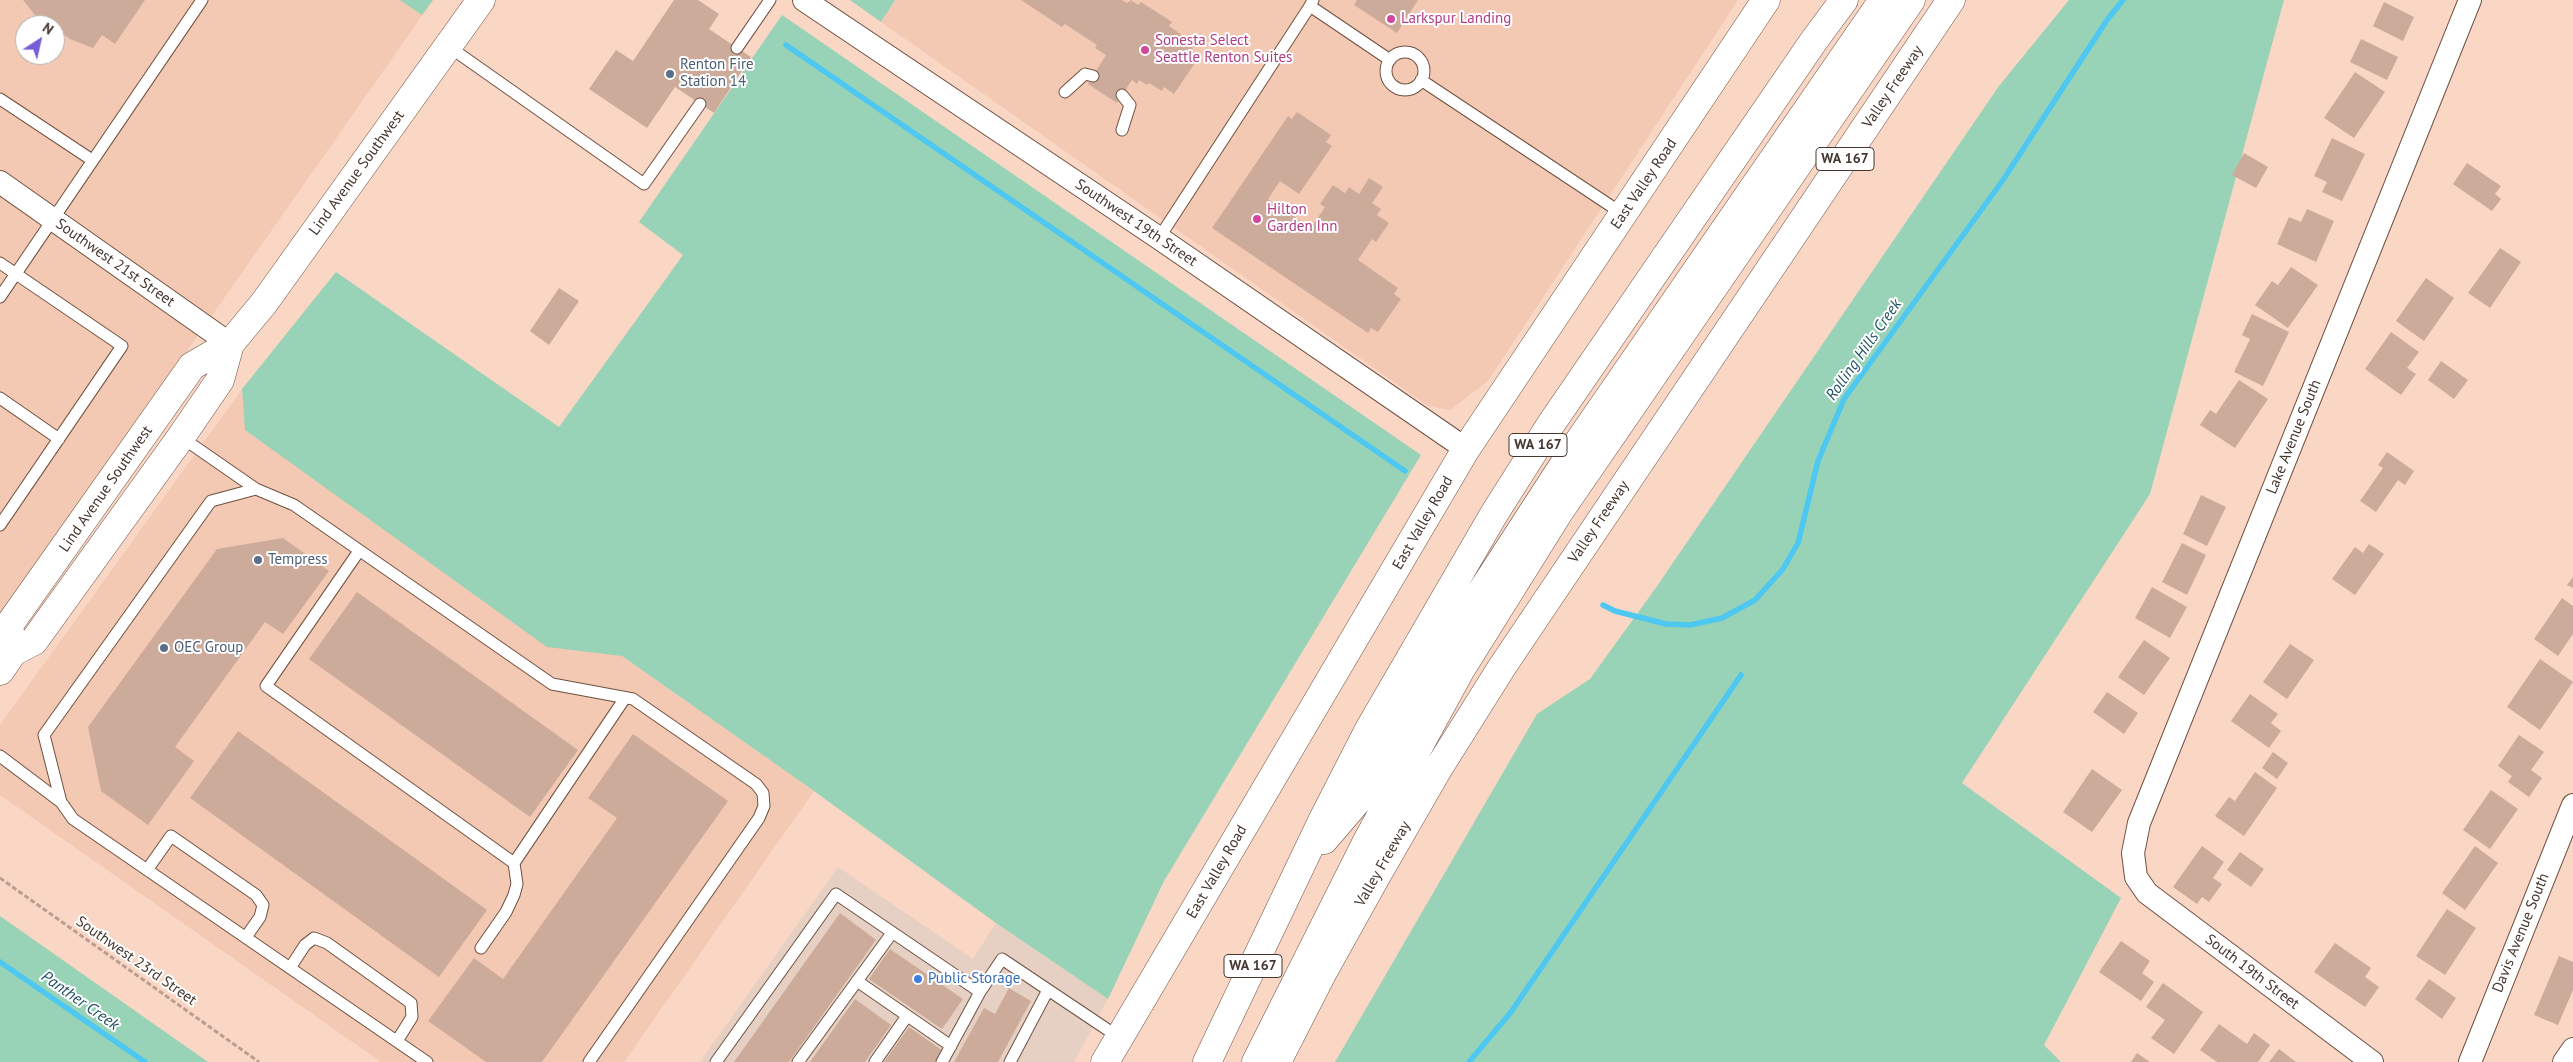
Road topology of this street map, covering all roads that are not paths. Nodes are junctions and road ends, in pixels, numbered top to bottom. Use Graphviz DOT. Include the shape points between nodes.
graph roads {
  1 [pos="202,0"];
  2 [pos="481,0"];
  3 [pos="770,0"];
  4 [pos="804,0"];
  5 [pos="1766,0"];
  6 [pos="1830,0"];
  7 [pos="1844,0"];
  8 [pos="1883,0"];
  9 [pos="1910,0"];
  10 [pos="1952,0"];
  11 [pos="1972,0"];
  12 [pos="2470,0"];
  13 [pos="1312,3"];
  14 [pos="1813,42"];
  15 [pos="448,46"];
  16 [pos="737,48"];
  17 [pos="1390,60"];
  18 [pos="1093,76"];
  19 [pos="1421,80"];
  20 [pos="1065,92"];
  21 [pos="1122,95"];
  22 [pos="0,99"];
  23 [pos="700,104"];
  24 [pos="1122,130"];
  25 [pos="92,160"];
  26 [pos="0,182"];
  27 [pos="1623,214"];
  28 [pos="51,219"];
  29 [pos="1158,238"];
  30 [pos="0,263"];
  31 [pos="16,273"];
  32 [pos="0,297"];
  33 [pos="1739,319"];
  34 [pos="230,344"];
  35 [pos="0,398"];
  36 [pos="181,437"];
  37 [pos="59,439"];
  38 [pos="1466,449"];
  39 [pos="256,489"];
  40 [pos="0,525"];
  41 [pos="359,551"];
  42 [pos="7,662"];
  43 [pos="625,698"];
  44 [pos="0,756"];
  45 [pos="61,802"];
  46 [pos="2573,805"];
  47 [pos="514,863"];
  48 [pos="147,870"];
  49 [pos="1298,870"];
  50 [pos="2136,877"];
  51 [pos="892,933"];
  52 [pos="246,937"];
  53 [pos="481,948"];
  54 [pos="290,968"];
  55 [pos="858,980"];
  56 [pos="1048,990"];
  57 [pos="980,992"];
  58 [pos="908,1016"];
  59 [pos="1120,1038"];
  60 [pos="396,1041"];
  61 [pos="951,1046"];
  62 [pos="2573,1049"];
  63 [pos="427,1062"];
  64 [pos="589,1062"];
  65 [pos="716,1062"];
  66 [pos="798,1062"];
  67 [pos="875,1062"];
  68 [pos="942,1062"];
  69 [pos="1010,1062"];
  70 [pos="1105,1062"];
  71 [pos="1207,1062"];
  72 [pos="1256,1062"];
  73 [pos="1277,1062"];
  74 [pos="2372,1062"];
  75 [pos="2470,1062"];
  76 [pos="2564,1062"];
  1 -- 25 [label="lane"];
  2 -- 15 [label="main road, Lind Avenue Southwest"];
  3 -- 16 [label="lane"];
  4 -- 29 [label="street, Southwest 19th Street"];
  5 -- 27 [label="main road, East Valley Road"];
  6 -- 14 [label="main road"];
  7 -- 14 [label="main road, WA 167"];
  8 -- 49 [label="main road" via="1483,586 1435,663 1360,798"];
  9 -- 72 [label="main road" via="1559,512 1461,669 1366,843"];
  10 -- 33 [label="main road, Valley Freeway / WA 167"];
  11 -- 33 [label="main road" via="1774,282"];
  12 -- 50 [label="street, Lake Avenue South" via="2139,823 2133,853"];
  13 -- 17 [label="lane"];
  13 -- 29 [label="lane"];
  14 -- 49 [label="main road, WA 167" via="1556,416 1494,514 1368,731"];
  15 -- 23 [label="lane" via="644,184"];
  15 -- 34 [label="main road, Lind Avenue Southwest" via="264,303"];
  17 -- 19 [label="lane" via="1400,52 1418,57 1424,68"];
  17 -- 19 [label="lane" via="1387,77 1395,86 1412,88"];
  18 -- 20 [label="lane" via="1085,74"];
  19 -- 27 [label="lane"];
  21 -- 24 [label="lane" via="1130,105"];
  22 -- 25 [label="lane"];
  25 -- 28 [label="lane"];
  26 -- 28 [label="street, Southwest 21st Street"];
  27 -- 38 [label="main road, East Valley Road"];
  28 -- 31 [label="lane"];
  28 -- 34 [label="street, Southwest 21st Street"];
  29 -- 38 [label="street, Southwest 19th Street"];
  30 -- 31 [label="lane"];
  31 -- 32 [label="lane"];
  31 -- 37 [label="lane" via="122,346"];
  33 -- 73 [label="main road, Valley Freeway / WA 167" via="1714,351 1502,667 1332,956"];
  34 -- 36 [label="main road, Lind Avenue Southwest" via="220,380"];
  34 -- 42 [label="main road, Lind Avenue Southwest" via="192,366 8,625"];
  35 -- 37 [label="lane"];
  36 -- 39 [label="lane"];
  36 -- 42 [label="main road, Lind Avenue Southwest" via="34,641"];
  37 -- 40 [label="lane"];
  38 -- 59 [label="main road, East Valley Road"];
  39 -- 41 [label="lane" via="294,505"];
  39 -- 45 [label="lane" via="211,501 44,735"];
  41 -- 43 [label="lane" via="552,684"];
  41 -- 47 [label="lane" via="266,686"];
  43 -- 47 [label="lane"];
  43 -- 64 [label="lane" via="633,699 756,784 763,794 764,806 759,818"];
  44 -- 45 [label="lane"];
  45 -- 48 [label="lane" via="73,819"];
  46 -- 75 [label="street, Davis Avenue South"];
  47 -- 53 [label="lane" via="517,884 514,895"];
  48 -- 52 [label="lane"];
  48 -- 52 [label="lane" via="171,836 256,894 263,905 260,917"];
  49 -- 71 [label="main road, WA 167"];
  50 -- 74 [label="street, South 19th Street" via="2147,893"];
  51 -- 55 [label="lane"];
  51 -- 57 [label="lane"];
  51 -- 65 [label="lane" via="836,894"];
  52 -- 54 [label="lane"];
  54 -- 60 [label="lane"];
  54 -- 60 [label="lane" via="314,938 335,948 411,1004 412,1017"];
  55 -- 58 [label="lane"];
  55 -- 66 [label="lane"];
  56 -- 57 [label="lane" via="1002,959"];
  56 -- 59 [label="lane"];
  56 -- 69 [label="lane"];
  57 -- 61 [label="lane"];
  58 -- 61 [label="lane"];
  58 -- 67 [label="lane"];
  59 -- 70 [label="main road, East Valley Road"];
  60 -- 63 [label="lane"];
  61 -- 68 [label="lane"];
  62 -- 76 [label="street"];
}
